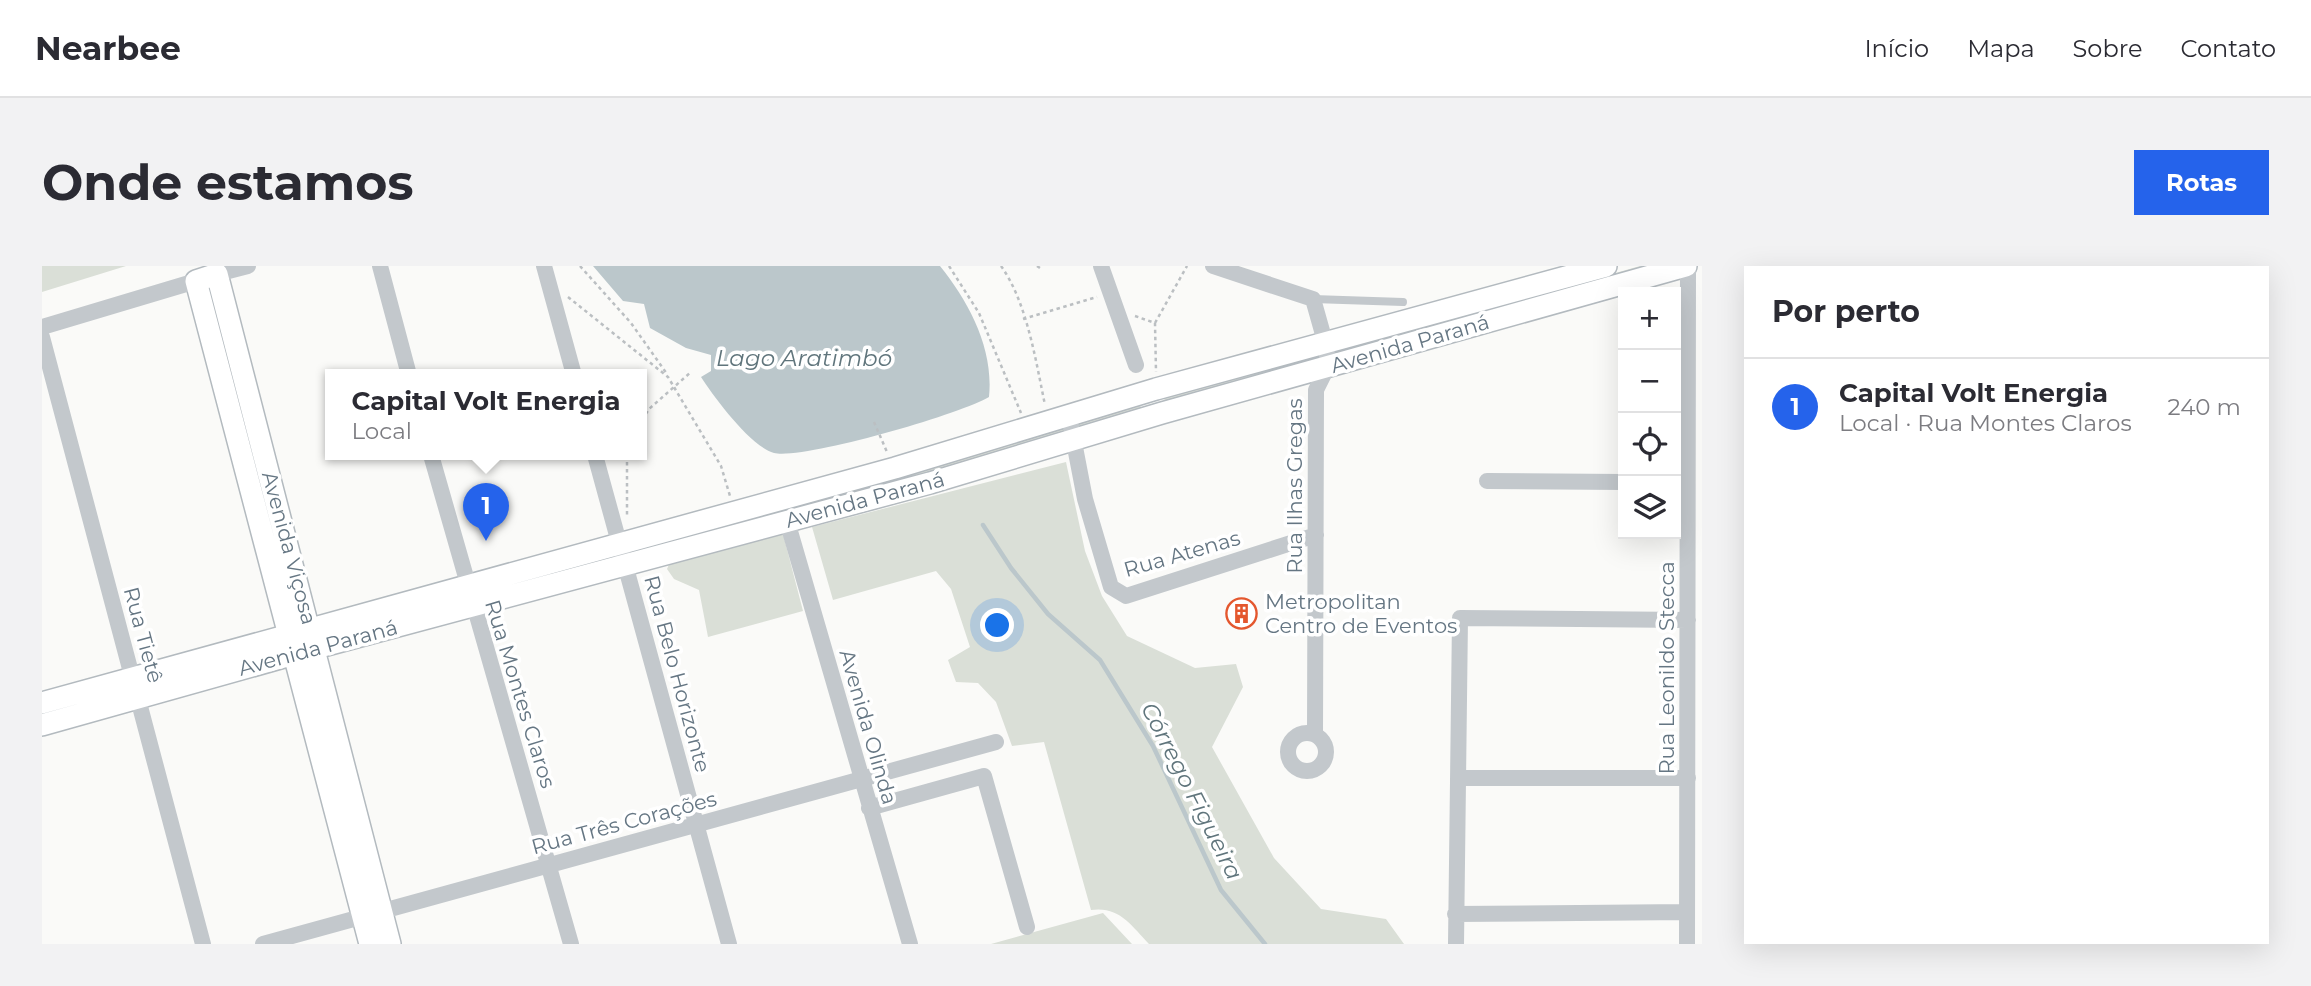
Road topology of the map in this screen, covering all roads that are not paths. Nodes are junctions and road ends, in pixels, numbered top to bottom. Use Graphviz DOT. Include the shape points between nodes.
graph roads {
  1 [pos="248,266"];
  2 [pos="380,266"];
  3 [pos="544,266"];
  4 [pos="1101,266"];
  5 [pos="1213,266"];
  6 [pos="1606,266"];
  7 [pos="1688,266"];
  8 [pos="217,274"];
  9 [pos="196,281"];
  10 [pos="1313,299"];
  11 [pos="1403,302"];
  12 [pos="42,327"];
  13 [pos="42,337"];
  14 [pos="1327,356"];
  15 [pos="1136,365"];
  16 [pos="407,369"];
  17 [pos="572,369"];
  18 [pos="1069,416"];
  19 [pos="1074,439"];
  20 [pos="432,460"];
  21 [pos="596,460"];
  22 [pos="1487,481"];
  23 [pos="1618,482"];
  24 [pos="1683,482"];
  25 [pos="787,521"];
  26 [pos="617,535"];
  27 [pos="1316,535"];
  28 [pos="625,565"];
  29 [pos="466,585"];
  30 [pos="473,608"];
  31 [pos="1688,620"];
  32 [pos="303,641"];
  33 [pos="135,687"];
  34 [pos="42,703"];
  35 [pos="1695,708"];
  36 [pos="42,726"];
  37 [pos="1315,734"];
  38 [pos="996,742"];
  39 [pos="1459,778"];
  40 [pos="1688,778"];
  41 [pos="861,779"];
  42 [pos="869,808"];
  43 [pos="697,825"];
  44 [pos="550,865"];
  45 [pos="1686,912"];
  46 [pos="1455,914"];
  47 [pos="372,915"];
  48 [pos="1027,928"];
  49 [pos="203,944"];
  50 [pos="263,944"];
  51 [pos="370,944"];
  52 [pos="390,944"];
  53 [pos="571,944"];
  54 [pos="729,944"];
  55 [pos="910,944"];
  56 [pos="1456,944"];
  57 [pos="1687,944"];
  1 -- 8 [label="street"];
  2 -- 16 [label="street"];
  3 -- 17 [label="street"];
  4 -- 15 [label="street"];
  5 -- 10 [label="street"];
  6 -- 14 [label="main road, Avenida Paraná"];
  7 -- 14 [label="main road, Avenida Paraná"];
  7 -- 24 [label="street, Rua Leonildo Stecca"];
  8 -- 9 [label="main road"];
  8 -- 32 [label="main road, Avenida Viçosa"];
  9 -- 12 [label="street"];
  9 -- 32 [label="main road, Avenida Viçosa"];
  10 -- 11 [label="lane"];
  10 -- 14 [label="street"];
  13 -- 33 [label="street, Rua Tietê"];
  14 -- 18 [label="main road, Avenida Paraná" via="1156,390"];
  14 -- 19 [label="main road, Avenida Paraná"];
  14 -- 27 [label="street, Rua Ilhas Gregas" via="1316,390"];
  18 -- 19 [label="street, Rua Atenas"];
  18 -- 26 [label="main road, Avenida Paraná" via="735,510"];
  19 -- 25 [label="main road, Avenida Paraná"];
  19 -- 27 [label="street, Rua Atenas" via="1088,511 1111,587 1118,593 1126,596"];
  20 -- 29 [label="street, Rua Montes Claros"];
  21 -- 26 [label="street, Rua Belo Horizonte"];
  22 -- 23 [label="street"];
  24 -- 31 [label="street, Rua Leonildo Stecca"];
  25 -- 28 [label="main road, Avenida Paraná"];
  25 -- 41 [label="street, Avenida Olinda"];
  26 -- 28 [label="street, Rua Belo Horizonte"];
  26 -- 29 [label="main road, Avenida Paraná"];
  27 -- 37 [label="street, Rua Ilhas Gregas"];
  28 -- 30 [label="main road, Avenida Paraná"];
  28 -- 43 [label="street, Rua Belo Horizonte"];
  29 -- 30 [label="street, Rua Montes Claros"];
  29 -- 32 [label="main road, Avenida Paraná"];
  30 -- 32 [label="main road, Avenida Paraná"];
  30 -- 44 [label="street, Rua Montes Claros"];
  31 -- 35 [label="street, Rua Leonildo Stecca"];
  31 -- 39 [label="street" via="1460,618"];
  32 -- 33 [label="main road, Avenida Paraná"];
  32 -- 47 [label="main road, Avenida Viçosa"];
  33 -- 34 [label="main road, Avenida Paraná"];
  33 -- 36 [label="main road, Avenida Paraná"];
  33 -- 49 [label="street, Rua Tietê"];
  35 -- 40 [label="street, Rua Leonildo Stecca"];
  38 -- 41 [label="street, Rua Três Corações"];
  39 -- 40 [label="street"];
  39 -- 46 [label="street"];
  40 -- 45 [label="street, Rua Leonildo Stecca"];
  41 -- 42 [label="street, Avenida Olinda"];
  41 -- 43 [label="street, Rua Três Corações"];
  42 -- 48 [label="street" via="984,776"];
  42 -- 55 [label="street, Avenida Olinda"];
  43 -- 44 [label="street, Rua Três Corações"];
  43 -- 54 [label="street, Rua Belo Horizonte"];
  44 -- 47 [label="street, Rua Três Corações"];
  44 -- 53 [label="street, Rua Montes Claros"];
  45 -- 46 [label="street"];
  45 -- 57 [label="street, Rua Leonildo Stecca"];
  46 -- 56 [label="street"];
  47 -- 50 [label="street, Rua Três Corações"];
  47 -- 51 [label="main road, Avenida Viçosa"];
  47 -- 52 [label="main road, Avenida Viçosa"];
}
